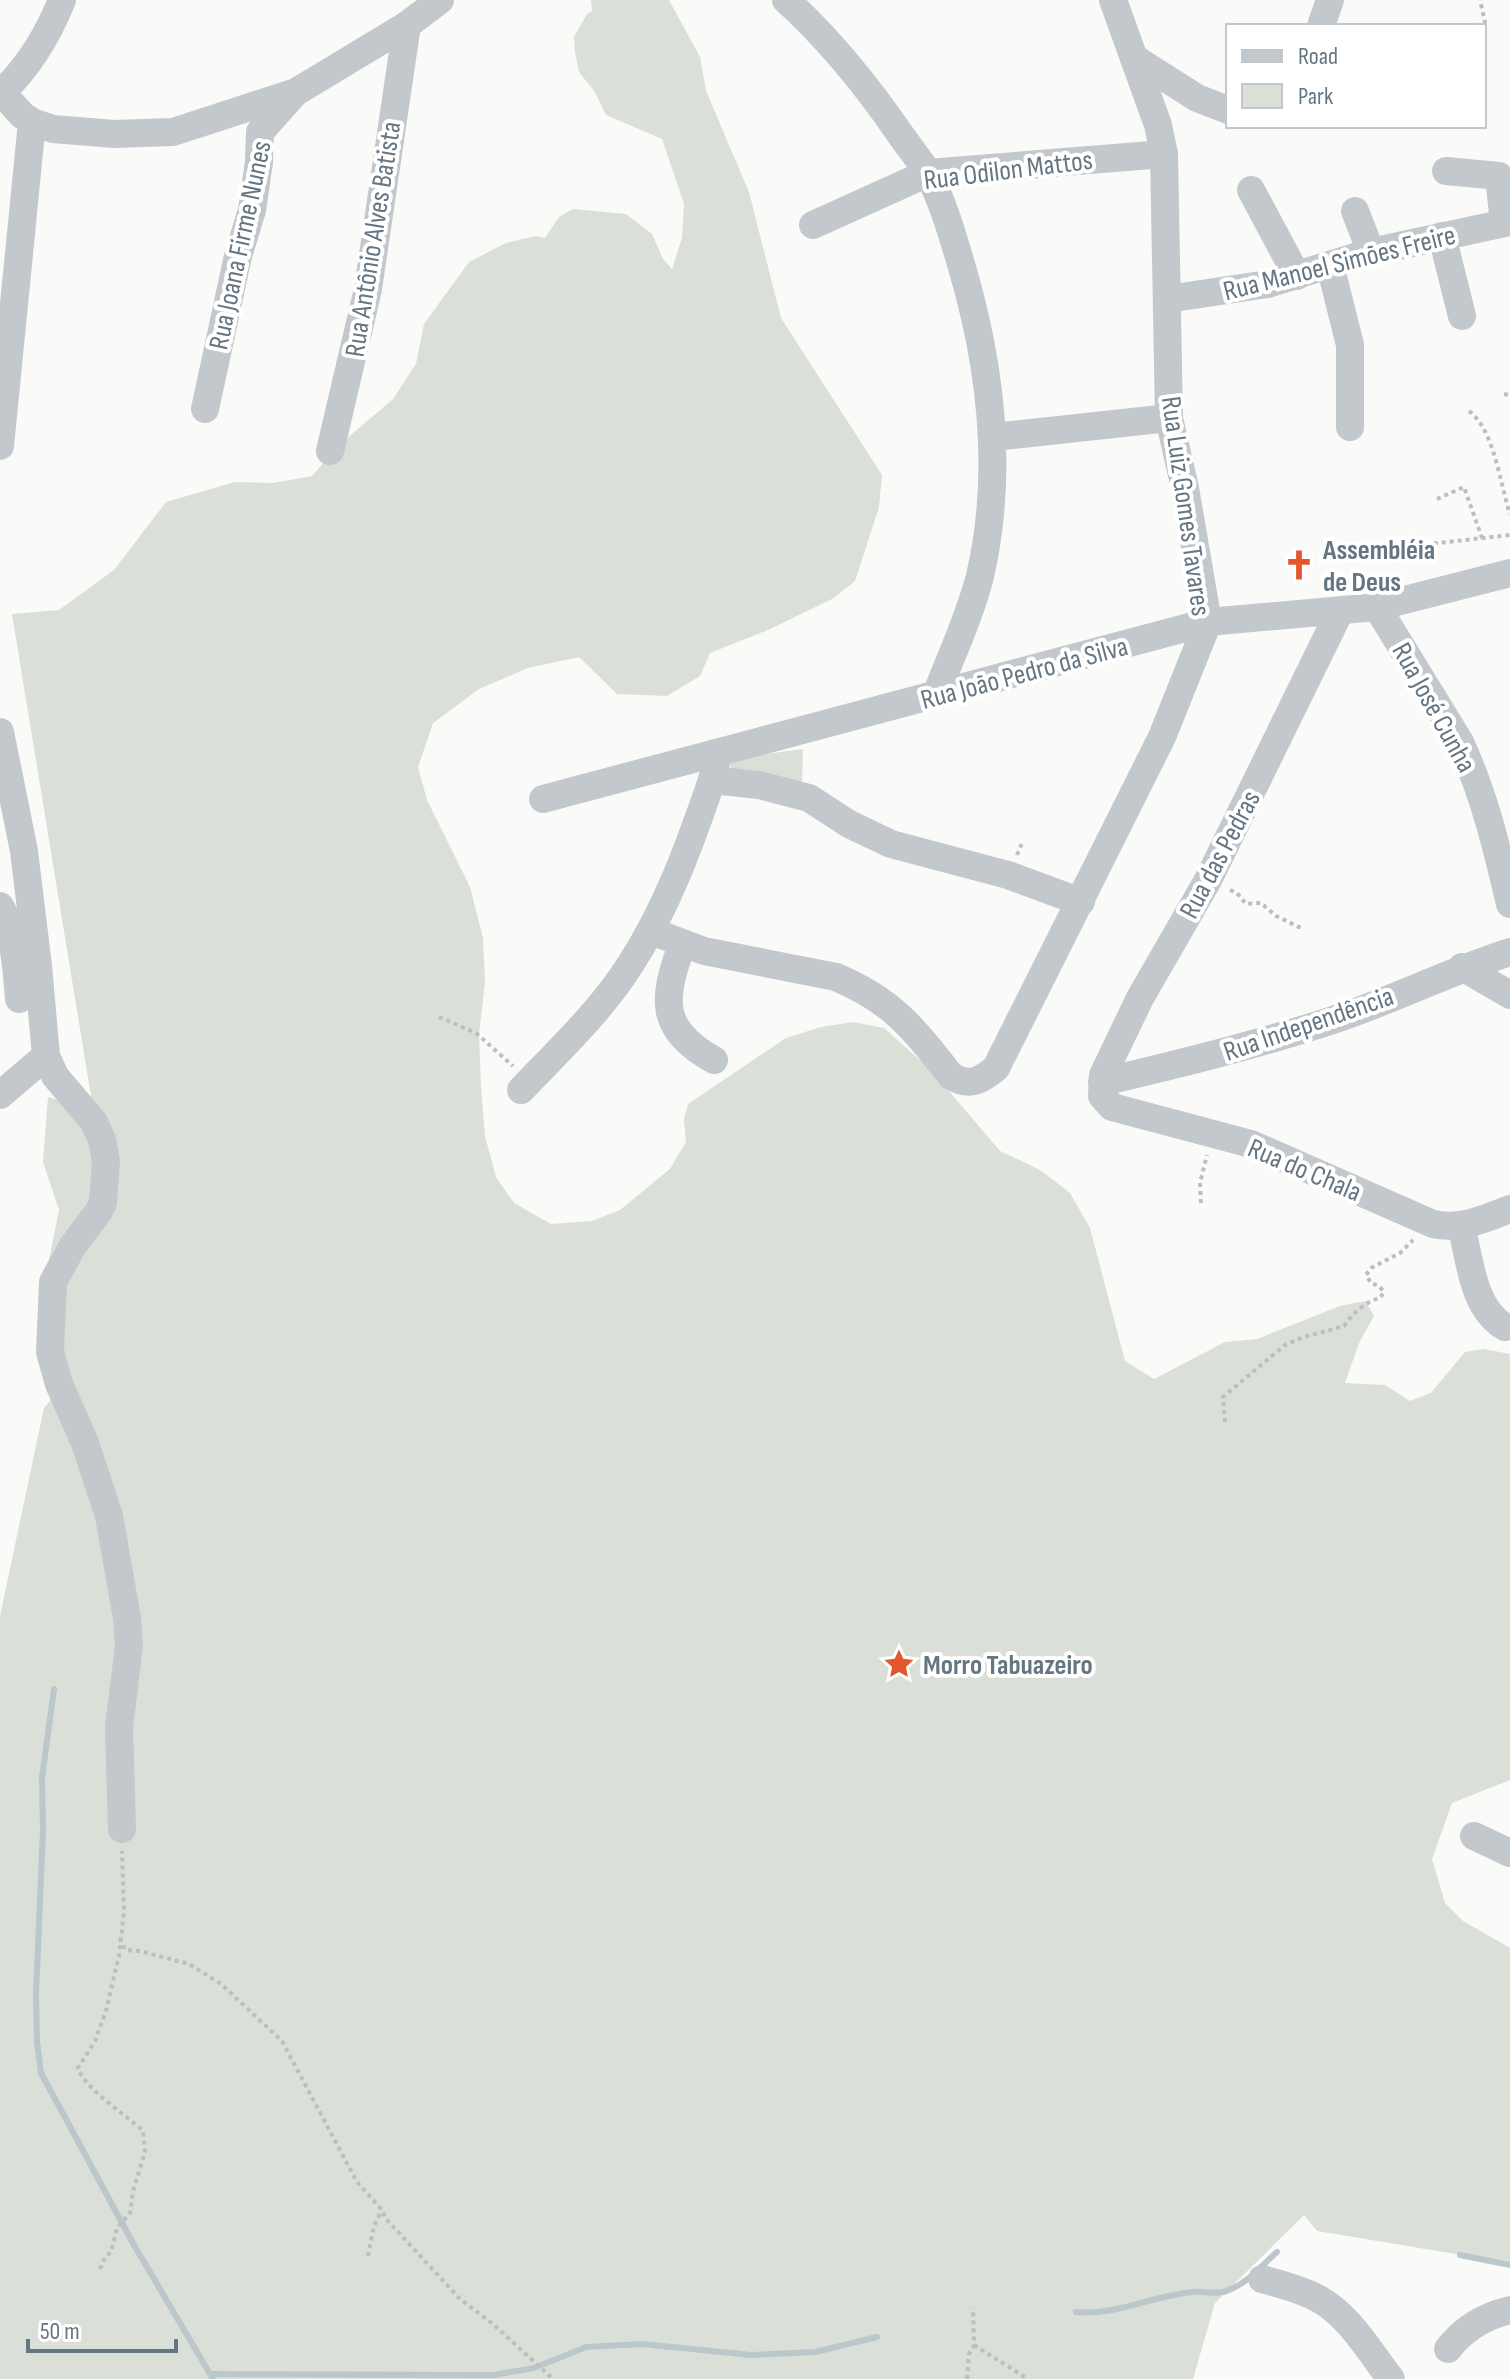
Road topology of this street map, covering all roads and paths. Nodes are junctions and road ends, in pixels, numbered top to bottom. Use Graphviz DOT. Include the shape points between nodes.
graph roads {
  1 [pos="62,0"];
  2 [pos="440,0"];
  3 [pos="786,0"];
  4 [pos="1113,0"];
  5 [pos="1330,0"];
  6 [pos="1480,0"];
  7 [pos="1322,24"];
  8 [pos="1480,24"];
  9 [pos="407,25"];
  10 [pos="1134,58"];
  11 [pos="296,92"];
  12 [pos="1,94"];
  13 [pos="1226,109"];
  14 [pos="32,122"];
  15 [pos="1164,154"];
  16 [pos="1446,171"];
  17 [pos="928,173"];
  18 [pos="1251,190"];
  19 [pos="1355,211"];
  20 [pos="1507,222"];
  21 [pos="813,225"];
  22 [pos="1442,236"];
  23 [pos="1371,252"];
  24 [pos="1330,265"];
  25 [pos="1297,276"];
  26 [pos="1167,299"];
  27 [pos="1462,316"];
  28 [pos="205,409"];
  29 [pos="1469,411"];
  30 [pos="1169,418"];
  31 [pos="1350,427"];
  32 [pos="994,437"];
  33 [pos="0,446"];
  34 [pos="330,451"];
  35 [pos="1437,499"];
  36 [pos="1510,514"];
  37 [pos="1510,535"];
  38 [pos="1482,538"];
  39 [pos="1402,547"];
  40 [pos="1510,573"];
  41 [pos="1377,607"];
  42 [pos="1340,611"];
  43 [pos="1208,622"];
  44 [pos="936,695"];
  45 [pos="1,748"];
  46 [pos="715,767"];
  47 [pos="543,799"];
  48 [pos="1208,880"];
  49 [pos="1081,902"];
  50 [pos="1510,904"];
  51 [pos="0,906"];
  52 [pos="1301,928"];
  53 [pos="651,931"];
  54 [pos="693,948"];
  55 [pos="1510,952"];
  56 [pos="1462,967"];
  57 [pos="1510,995"];
  58 [pos="20,999"];
  59 [pos="439,1017"];
  60 [pos="714,1060"];
  61 [pos="50,1066"];
  62 [pos="524,1087"];
  63 [pos="1102,1089"];
  64 [pos="0,1095"];
  65 [pos="1212,1132"];
  66 [pos="1201,1203"];
  67 [pos="1510,1209"];
  68 [pos="1452,1226"];
  69 [pos="1508,1333"];
  70 [pos="1225,1422"];
  71 [pos="122,1829"];
  72 [pos="1474,1836"];
  73 [pos="1510,1853"];
  74 [pos="120,1938"];
  75 [pos="382,2210"];
  76 [pos="368,2256"];
  77 [pos="100,2269"];
  78 [pos="1262,2279"];
  79 [pos="973,2308"];
  80 [pos="1510,2310"];
  81 [pos="974,2345"];
  82 [pos="1448,2349"];
  83 [pos="553,2379"];
  84 [pos="967,2379"];
  85 [pos="1028,2379"];
  86 [pos="1391,2379"];
  1 -- 12 [label="street" via="32,57"];
  2 -- 9 [label="street"];
  3 -- 17 [label="street" via="847,63"];
  4 -- 10 [label="street, Rua Luiz Gomes Tavares"];
  5 -- 7 [label="street"];
  6 -- 8 [label="path" via="1485,22"];
  9 -- 11 [label="street"];
  9 -- 34 [label="street, Rua Antônio Alves Batista" via="368,289"];
  10 -- 13 [label="street" via="1197,98"];
  10 -- 15 [label="street, Rua Luiz Gomes Tavares"];
  11 -- 14 [label="street" via="173,132 101,133"];
  11 -- 28 [label="street, Rua Joana Firme Nunes" via="260,132 252,210"];
  12 -- 14 [label="street"];
  14 -- 33 [label="street"];
  15 -- 17 [label="street, Rua Odilon Mattos"];
  15 -- 26 [label="street, Rua Luiz Gomes Tavares"];
  16 -- 20 [label="street" via="1499,176"];
  17 -- 21 [label="street, Rua Odilon Mattos"];
  17 -- 32 [label="street" via="970,295"];
  18 -- 25 [label="street"];
  19 -- 23 [label="street"];
  20 -- 22 [label="street, Rua Manoel Simões Freire"];
  22 -- 23 [label="street, Rua Manoel Simões Freire"];
  22 -- 27 [label="street"];
  23 -- 24 [label="street, Rua Manoel Simões Freire"];
  24 -- 25 [label="street, Rua Manoel Simões Freire"];
  24 -- 31 [label="street" via="1350,345"];
  25 -- 26 [label="street, Rua Manoel Simões Freire"];
  26 -- 30 [label="street, Rua Luiz Gomes Tavares"];
  29 -- 36 [label="path" via="1489,439"];
  30 -- 32 [label="street"];
  30 -- 43 [label="street, Rua Luiz Gomes Tavares"];
  32 -- 44 [label="street" via="980,577"];
  35 -- 38 [label="path" via="1464,487"];
  37 -- 38 [label="path"];
  38 -- 39 [label="path"];
  40 -- 41 [label="street, Rua João Pedro da Silva"];
  41 -- 42 [label="street, Rua João Pedro da Silva"];
  41 -- 50 [label="street, Rua José Cunha" via="1471,765"];
  42 -- 43 [label="street, Rua João Pedro da Silva"];
  42 -- 48 [label="street, Rua das Pedras"];
  43 -- 44 [label="street, Rua João Pedro da Silva"];
  43 -- 49 [label="street, Rua Luiz Gomes Tavares" via="1162,737"];
  44 -- 46 [label="street, Rua João Pedro da Silva"];
  45 -- 58 [label="street" via="24,851"];
  46 -- 47 [label="street, Rua João Pedro da Silva"];
  46 -- 49 [label="street" via="809,798 891,844 1008,875"];
  46 -- 53 [label="street" via="688,849"];
  48 -- 52 [label="path"];
  48 -- 63 [label="street, Rua das Pedras" via="1140,998"];
  49 -- 54 [label="street, Rua Luiz Gomes Tavares" via="996,1068 975,1082 951,1076 896,1011 854,985"];
  51 -- 58 [label="street"];
  53 -- 54 [label="street"];
  53 -- 62 [label="street" via="605,1000"];
  54 -- 60 [label="street" via="669,991 672,1023 682,1039"];
  55 -- 56 [label="street, Rua Independência"];
  56 -- 57 [label="street"];
  56 -- 63 [label="street, Rua Independência" via="1335,1019"];
  58 -- 61 [label="street"];
  59 -- 62 [label="path" via="476,1033 510,1063"];
  61 -- 64 [label="street"];
  61 -- 71 [label="street" via="94,1122 106,1161 103,1202 53,1282 50,1352 109,1516 127,1618 129,1646 119,1727"];
  63 -- 65 [label="street, Rua do Chala" via="1112,1107"];
  65 -- 66 [label="path" via="1200,1183"];
  65 -- 68 [label="street, Rua do Chala" via="1251,1144 1395,1209"];
  67 -- 68 [label="street"];
  68 -- 69 [label="street" via="1479,1295"];
  68 -- 70 [label="path" via="1413,1240 1371,1268 1366,1275 1384,1292 1380,1298 1370,1300 1344,1326 1285,1345 1223,1397"];
  71 -- 74 [label="path"];
  72 -- 73 [label="street"];
  74 -- 75 [label="path" via="125,1950 189,1964 221,1984 282,2041 357,2182"];
  74 -- 77 [label="path" via="106,2011 78,2068 85,2083 134,2122 146,2140 130,2213 117,2228"];
  75 -- 76 [label="path"];
  75 -- 83 [label="path" via="460,2299"];
  78 -- 86 [label="street" via="1330,2306"];
  79 -- 81 [label="path"];
  80 -- 82 [label="street" via="1468,2328"];
  81 -- 84 [label="path"];
  81 -- 85 [label="path"];
}
